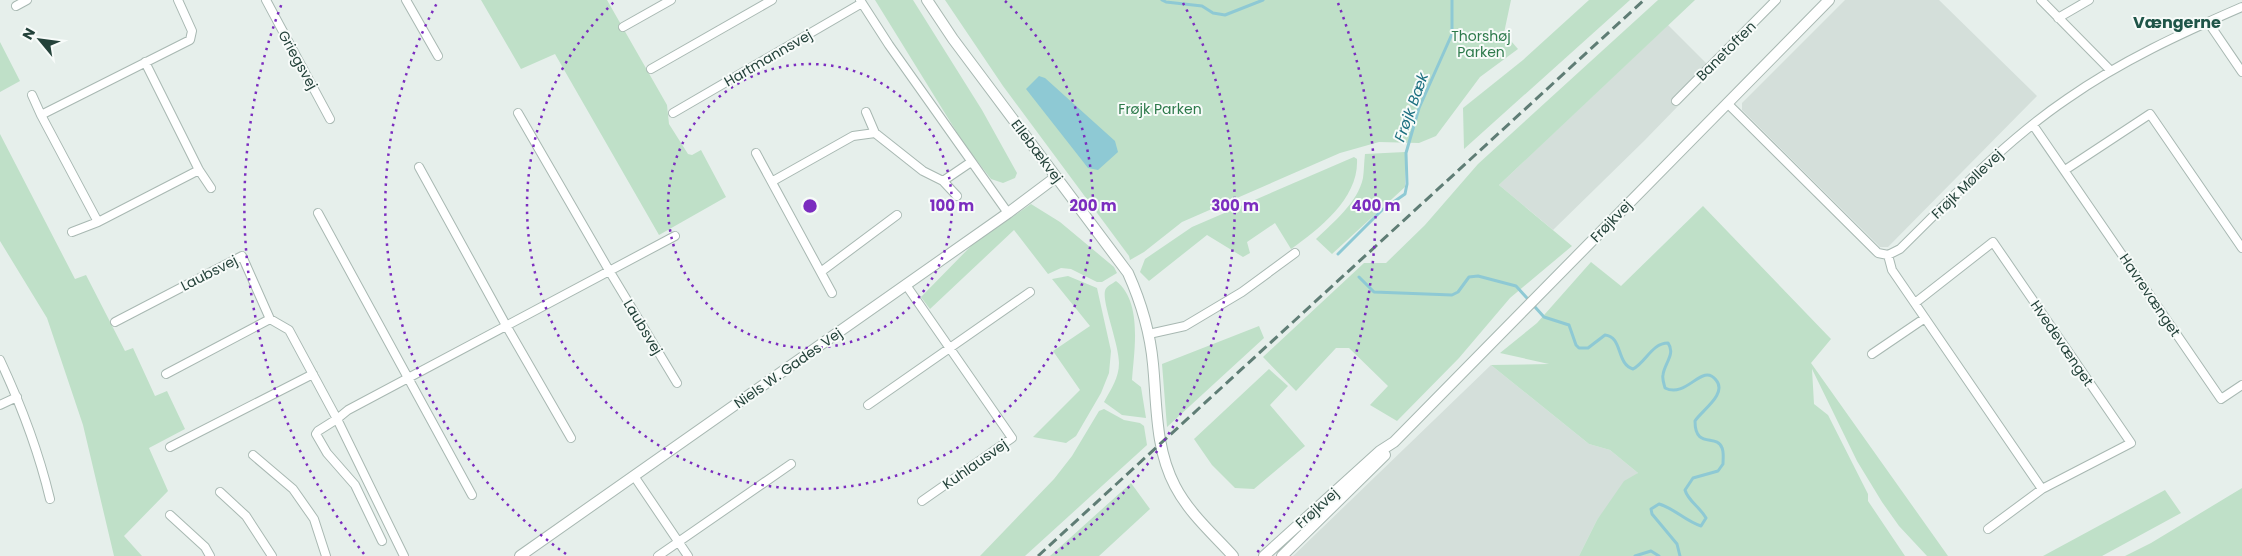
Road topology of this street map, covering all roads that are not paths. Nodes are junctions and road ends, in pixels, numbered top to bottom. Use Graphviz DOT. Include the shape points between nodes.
graph roads {
  1 [pos="28,0"];
  2 [pos="178,0"];
  3 [pos="266,0"];
  4 [pos="406,0"];
  5 [pos="671,0"];
  6 [pos="772,0"];
  7 [pos="927,0"];
  8 [pos="1776,0"];
  9 [pos="1829,0"];
  10 [pos="2041,0"];
  11 [pos="2089,0"];
  12 [pos="861,1"];
  13 [pos="16,6"];
  14 [pos="2242,7"];
  15 [pos="2058,18"];
  16 [pos="2208,22"];
  17 [pos="623,27"];
  18 [pos="438,56"];
  19 [pos="145,62"];
  20 [pos="651,70"];
  21 [pos="2111,70"];
  22 [pos="2242,72"];
  23 [pos="32,95"];
  24 [pos="1676,101"];
  25 [pos="1727,103"];
  26 [pos="866,112"];
  27 [pos="518,113"];
  28 [pos="673,113"];
  29 [pos="40,115"];
  30 [pos="330,119"];
  31 [pos="2033,125"];
  32 [pos="875,132"];
  33 [pos="756,153"];
  34 [pos="971,162"];
  35 [pos="419,167"];
  36 [pos="199,170"];
  37 [pos="2065,170"];
  38 [pos="1056,177"];
  39 [pos="773,181"];
  40 [pos="943,181"];
  41 [pos="211,188"];
  42 [pos="957,196"];
  43 [pos="318,212"];
  44 [pos="1008,213"];
  45 [pos="897,215"];
  46 [pos="98,222"];
  47 [pos="72,232"];
  48 [pos="675,236"];
  49 [pos="2242,248"];
  50 [pos="1295,253"];
  51 [pos="1888,254"];
  52 [pos="822,271"];
  53 [pos="610,272"];
  54 [pos="906,285"];
  55 [pos="1030,292"];
  56 [pos="832,293"];
  57 [pos="1915,304"];
  58 [pos="1925,318"];
  59 [pos="270,319"];
  60 [pos="116,322"];
  61 [pos="506,327"];
  62 [pos="1149,334"];
  63 [pos="950,348"];
  64 [pos="1872,354"];
  65 [pos="0,360"];
  66 [pos="166,374"];
  67 [pos="313,374"];
  68 [pos="408,379"];
  69 [pos="677,383"];
  70 [pos="2242,385"];
  71 [pos="18,397"];
  72 [pos="0,405"];
  73 [pos="868,405"];
  74 [pos="337,419"];
  75 [pos="571,438"];
  76 [pos="1394,442"];
  77 [pos="170,447"];
  78 [pos="253,455"];
  79 [pos="791,464"];
  80 [pos="634,476"];
  81 [pos="2042,489"];
  82 [pos="220,492"];
  83 [pos="472,495"];
  84 [pos="50,499"];
  85 [pos="922,501"];
  86 [pos="170,515"];
  87 [pos="1988,528"];
  88 [pos="382,541"];
  89 [pos="678,542"];
  90 [pos="401,555"];
  91 [pos="210,556"];
  92 [pos="272,556"];
  93 [pos="326,556"];
  94 [pos="520,556"];
  95 [pos="658,556"];
  96 [pos="688,556"];
  97 [pos="1233,556"];
  98 [pos="1264,556"];
  99 [pos="1282,556"];
  1 -- 13 [label="street"];
  2 -- 19 [label="street" via="192,32 190,40"];
  3 -- 30 [label="street, Griegsvej"];
  4 -- 18 [label="street"];
  5 -- 17 [label="street"];
  6 -- 20 [label="street"];
  7 -- 38 [label="street, Ellebækvej"];
  8 -- 24 [label="street, Banetoften"];
  9 -- 25 [label="street, Frøjkvej"];
  10 -- 15 [label="street"];
  11 -- 15 [label="street"];
  12 -- 28 [label="street, Hartmannsvej"];
  12 -- 34 [label="street, Hartmannsvej"];
  14 -- 16 [label="street, Frøjk Møllevej"];
  15 -- 21 [label="street"];
  16 -- 21 [label="street, Frøjk Møllevej"];
  16 -- 22 [label="street"];
  19 -- 29 [label="street"];
  19 -- 36 [label="street"];
  21 -- 31 [label="street, Frøjk Møllevej"];
  23 -- 29 [label="street"];
  25 -- 51 [label="street" via="1878,253"];
  25 -- 76 [label="street, Frøjkvej"];
  26 -- 32 [label="street"];
  27 -- 53 [label="street, Laubsvej"];
  29 -- 46 [label="street"];
  31 -- 37 [label="street, Havrevænget"];
  31 -- 51 [label="street, Frøjk Møllevej" via="1993,157 1900,249"];
  32 -- 39 [label="street" via="853,136"];
  32 -- 40 [label="street" via="923,172"];
  33 -- 39 [label="street"];
  34 -- 40 [label="street"];
  34 -- 44 [label="street, Hartmannsvej"];
  35 -- 61 [label="street"];
  36 -- 41 [label="street"];
  36 -- 46 [label="street"];
  37 -- 49 [label="street" via="2150,114"];
  37 -- 70 [label="street, Havrevænget" via="2221,398"];
  38 -- 44 [label="street, Niels W. Gades Vej"];
  38 -- 62 [label="street, Ellebækvej" via="1128,273 1141,301"];
  39 -- 52 [label="street"];
  40 -- 42 [label="street"];
  43 -- 68 [label="street"];
  44 -- 54 [label="street, Niels W. Gades Vej"];
  45 -- 52 [label="street"];
  46 -- 47 [label="street"];
  48 -- 53 [label="street"];
  50 -- 62 [label="street" via="1242,292 1185,326"];
  51 -- 57 [label="street" via="1892,270"];
  52 -- 56 [label="street"];
  53 -- 61 [label="street"];
  53 -- 69 [label="street, Laubsvej"];
  54 -- 63 [label="street, Kuhlausvej"];
  54 -- 80 [label="street, Niels W. Gades Vej"];
  55 -- 63 [label="street"];
  57 -- 58 [label="street"];
  57 -- 81 [label="street, Hvedevænget" via="1993,242 2130,443"];
  58 -- 64 [label="street"];
  58 -- 81 [label="street"];
  59 -- 60 [label="street, Laubsvej" via="242,256"];
  59 -- 66 [label="street"];
  59 -- 67 [label="street" via="289,330"];
  61 -- 68 [label="street"];
  61 -- 75 [label="street"];
  62 -- 97 [label="street, Ellebækvej" via="1156,418 1167,466 1190,509"];
  63 -- 73 [label="street"];
  63 -- 85 [label="street, Kuhlausvej" via="1012,438"];
  65 -- 71 [label="street"];
  67 -- 74 [label="street"];
  67 -- 77 [label="street"];
  68 -- 74 [label="street"];
  68 -- 83 [label="street"];
  71 -- 72 [label="street"];
  71 -- 84 [label="street" via="38,452"];
  74 -- 88 [label="street" via="316,434 327,453 355,485"];
  74 -- 90 [label="street"];
  76 -- 98 [label="street, Frøjkvej"];
  76 -- 99 [label="street, Frøjkvej" via="1370,472"];
  78 -- 93 [label="street" via="293,489 314,519"];
  79 -- 89 [label="street"];
  80 -- 89 [label="street"];
  80 -- 94 [label="street, Niels W. Gades Vej"];
  81 -- 87 [label="street, Hvedevænget"];
  82 -- 92 [label="street" via="246,516"];
  86 -- 91 [label="street"];
  89 -- 95 [label="street"];
  89 -- 96 [label="street"];
}
